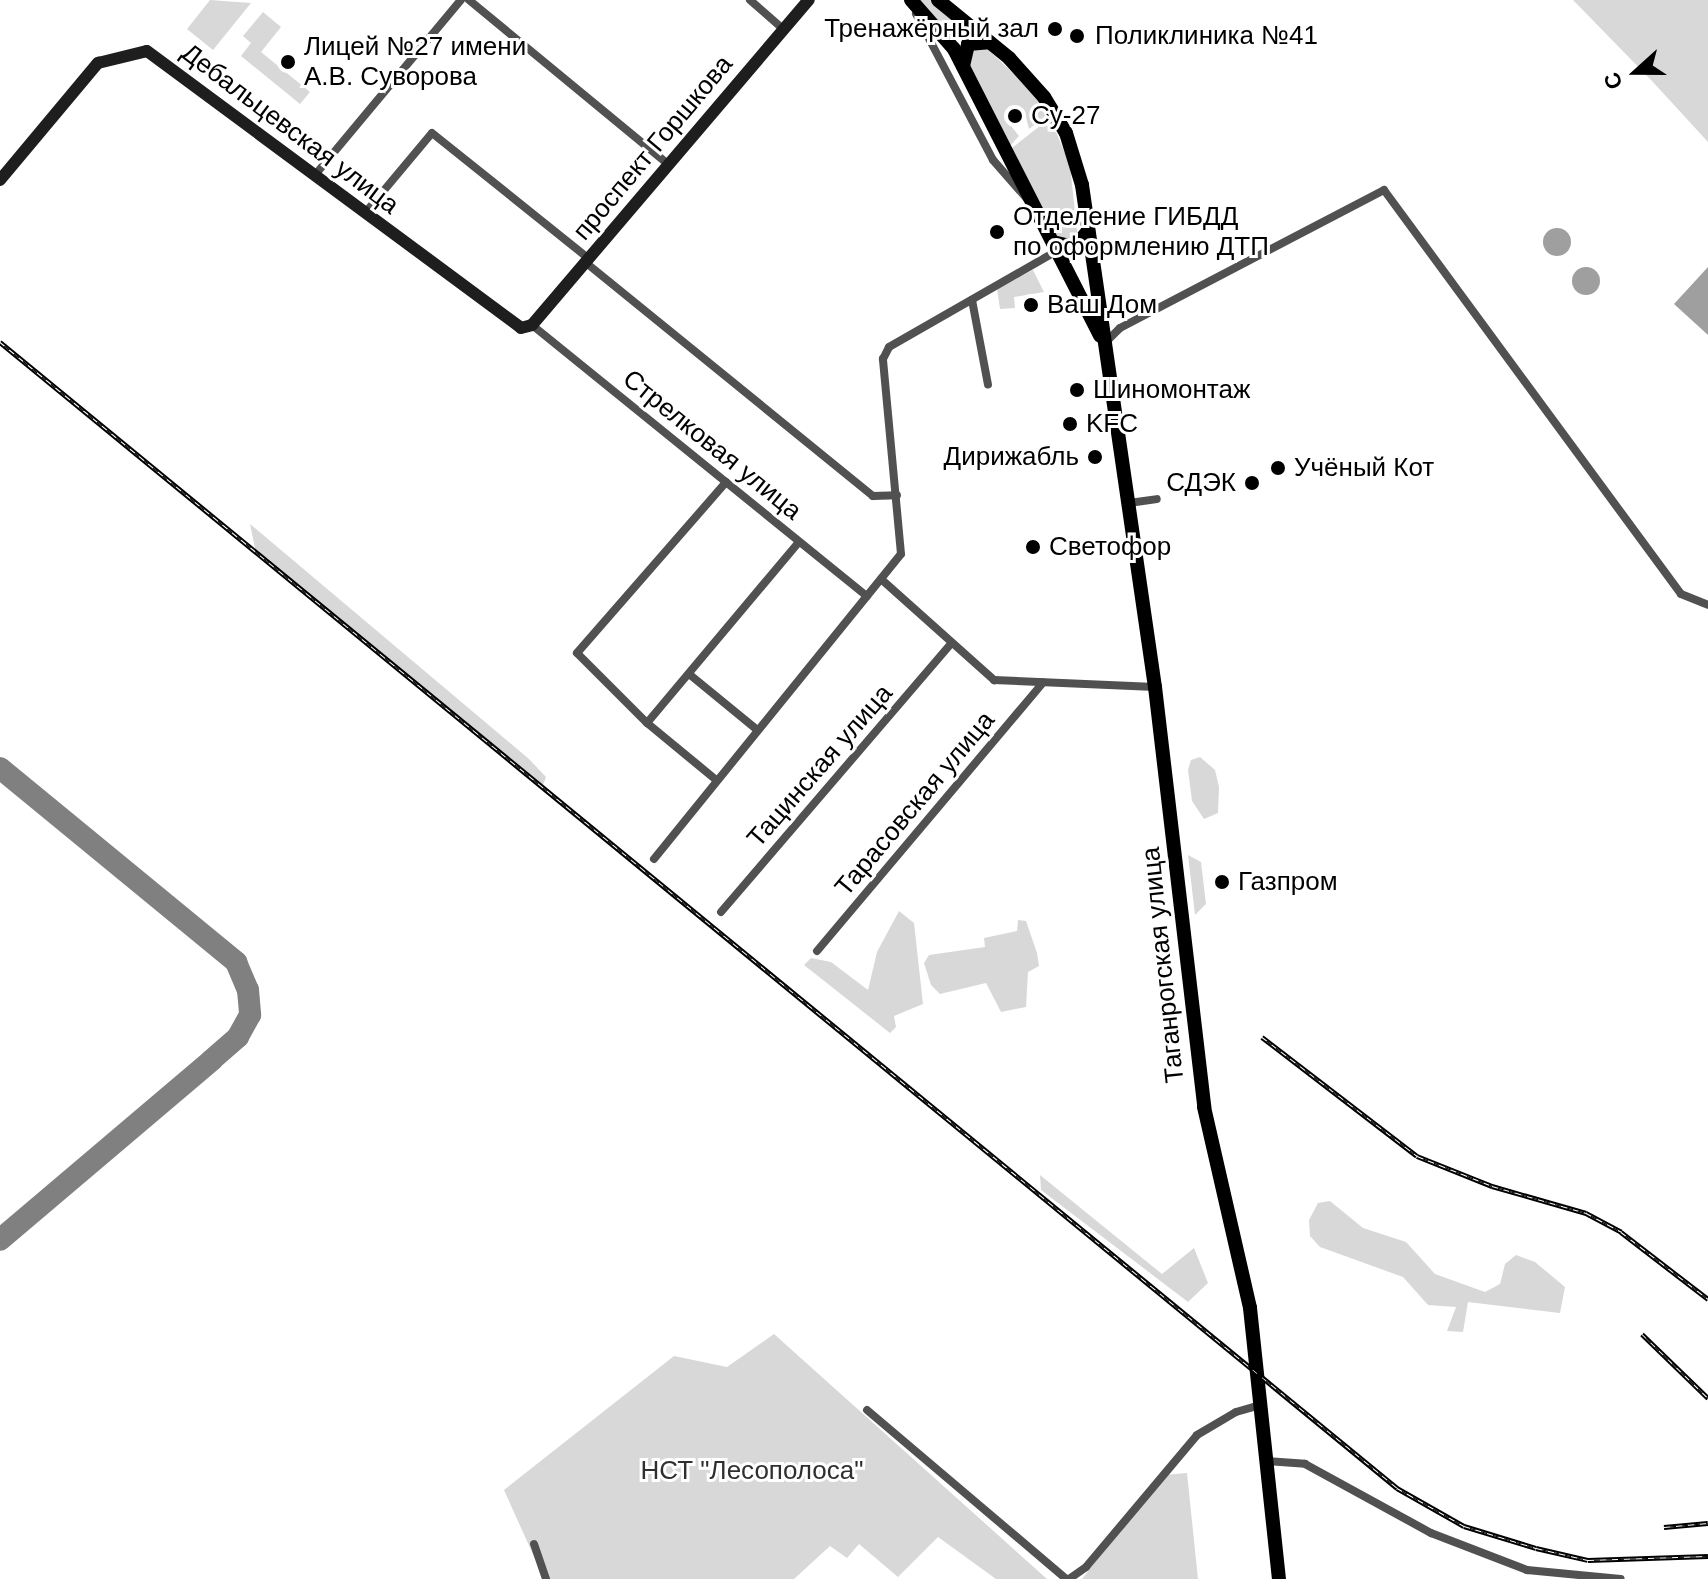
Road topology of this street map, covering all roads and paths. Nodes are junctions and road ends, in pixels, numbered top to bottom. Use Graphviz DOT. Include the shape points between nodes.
graph roads {
  1 [pos="461,0"];
  2 [pos="750,0"];
  3 [pos="809,0"];
  4 [pos="909,0"];
  5 [pos="938,0"];
  6 [pos="473,1"];
  7 [pos="961,18"];
  8 [pos="783,29"];
  9 [pos="944,34"];
  10 [pos="990,42"];
  11 [pos="963,66"];
  12 [pos="667,163"];
  13 [pos="315,175"];
  14 [pos="0,180"];
  15 [pos="1040,211"];
  16 [pos="365,213"];
  17 [pos="1088,231"];
  18 [pos="1058,246"];
  19 [pos="586,260"];
  20 [pos="1094,270"];
  21 [pos="1073,275"];
  22 [pos="972,300"];
  23 [pos="532,325"];
  24 [pos="1104,343"];
  25 [pos="988,385"];
  26 [pos="726,482"];
  27 [pos="897,495"];
  28 [pos="1157,499"];
  29 [pos="1129,503"];
  30 [pos="799,542"];
  31 [pos="881,579"];
  32 [pos="867,596"];
  33 [pos="1708,605"];
  34 [pos="950,645"];
  35 [pos="689,674"];
  36 [pos="1043,683"];
  37 [pos="1155,687"];
  38 [pos="647,723"];
  39 [pos="755,728"];
  40 [pos="715,779"];
  41 [pos="654,859"];
  42 [pos="721,912"];
  43 [pos="817,951"];
  44 [pos="1260,1405"];
  45 [pos="867,1410"];
  46 [pos="1266,1461"];
  47 [pos="534,1544"];
  48 [pos="1597,1578"];
  49 [pos="546,1579"];
  50 [pos="1068,1579"];
  51 [pos="1279,1579"];
  52 [pos="1621,1579"];
  1 -- 13 [label="street"];
  2 -- 8 [label="street"];
  3 -- 8 [label="street, проспект Горшкова"];
  4 -- 9 [label="main road, Таганрогская улица"];
  4 -- 15 [label="street" via="993,160 1010,185"];
  5 -- 7 [label="main road, Таганрогская улица"];
  6 -- 12 [label="street"];
  7 -- 9 [label="main road" via="964,37 956,40"];
  7 -- 10 [label="main road, Таганрогская улица"];
  8 -- 12 [label="street, проспект Горшкова"];
  9 -- 11 [label="main road, Таганрогская улица"];
  10 -- 11 [label="main road" via="968,44"];
  10 -- 17 [label="main road, Таганрогская улица" via="1033,82 1066,133"];
  11 -- 15 [label="main road, Таганрогская улица"];
  12 -- 19 [label="street, проспект Горшкова"];
  13 -- 14 [label="street, Дебальцевская улица" via="147,51 98,63"];
  13 -- 16 [label="street, Дебальцевская улица"];
  15 -- 18 [label="main road, Таганрогская улица"];
  16 -- 19 [label="street" via="432,133"];
  16 -- 23 [label="street, Дебальцевская улица" via="513,326"];
  17 -- 18 [label="main road" via="1075,247"];
  17 -- 20 [label="main road, Таганрогская улица"];
  18 -- 21 [label="main road, Таганрогская улица"];
  18 -- 22 [label="street"];
  19 -- 23 [label="street, проспект Горшкова"];
  19 -- 27 [label="street" via="873,496"];
  20 -- 21 [label="main road" via="1080,258"];
  20 -- 24 [label="main road, Таганрогская улица"];
  21 -- 24 [label="main road, Таганрогская улица"];
  22 -- 25 [label="street"];
  22 -- 27 [label="street" via="900,339 883,359"];
  23 -- 26 [label="street, Стрелковая улица"];
  24 -- 29 [label="main road, Таганрогская улица"];
  24 -- 33 [label="street" via="1120,328 1384,190 1681,594"];
  26 -- 30 [label="street, Стрелковая улица"];
  26 -- 38 [label="street" via="577,653"];
  27 -- 31 [label="street" via="902,549"];
  28 -- 29 [label="street"];
  29 -- 37 [label="main road, Таганрогская улица"];
  30 -- 32 [label="street, Стрелковая улица"];
  30 -- 35 [label="street"];
  31 -- 32 [label="street"];
  31 -- 34 [label="street"];
  32 -- 39 [label="street"];
  34 -- 36 [label="street" via="994,680"];
  34 -- 42 [label="street, Тацинская улица"];
  35 -- 38 [label="street"];
  35 -- 39 [label="street"];
  36 -- 37 [label="street"];
  36 -- 43 [label="street, Тарасовская улица"];
  37 -- 44 [label="main road, Таганрогская улица" via="1204,1107 1214,1170 1249,1300"];
  38 -- 40 [label="street"];
  39 -- 40 [label="street"];
  40 -- 41 [label="street"];
  44 -- 46 [label="main road, Таганрогская улица"];
  44 -- 50 [label="street" via="1197,1435 1086,1567"];
  45 -- 50 [label="street"];
  46 -- 48 [label="street" via="1305,1464 1431,1533 1486,1556 1527,1570"];
  46 -- 51 [label="main road, Таганрогская улица"];
  47 -- 49 [label="street"];
  48 -- 52 [label="street"];
}
